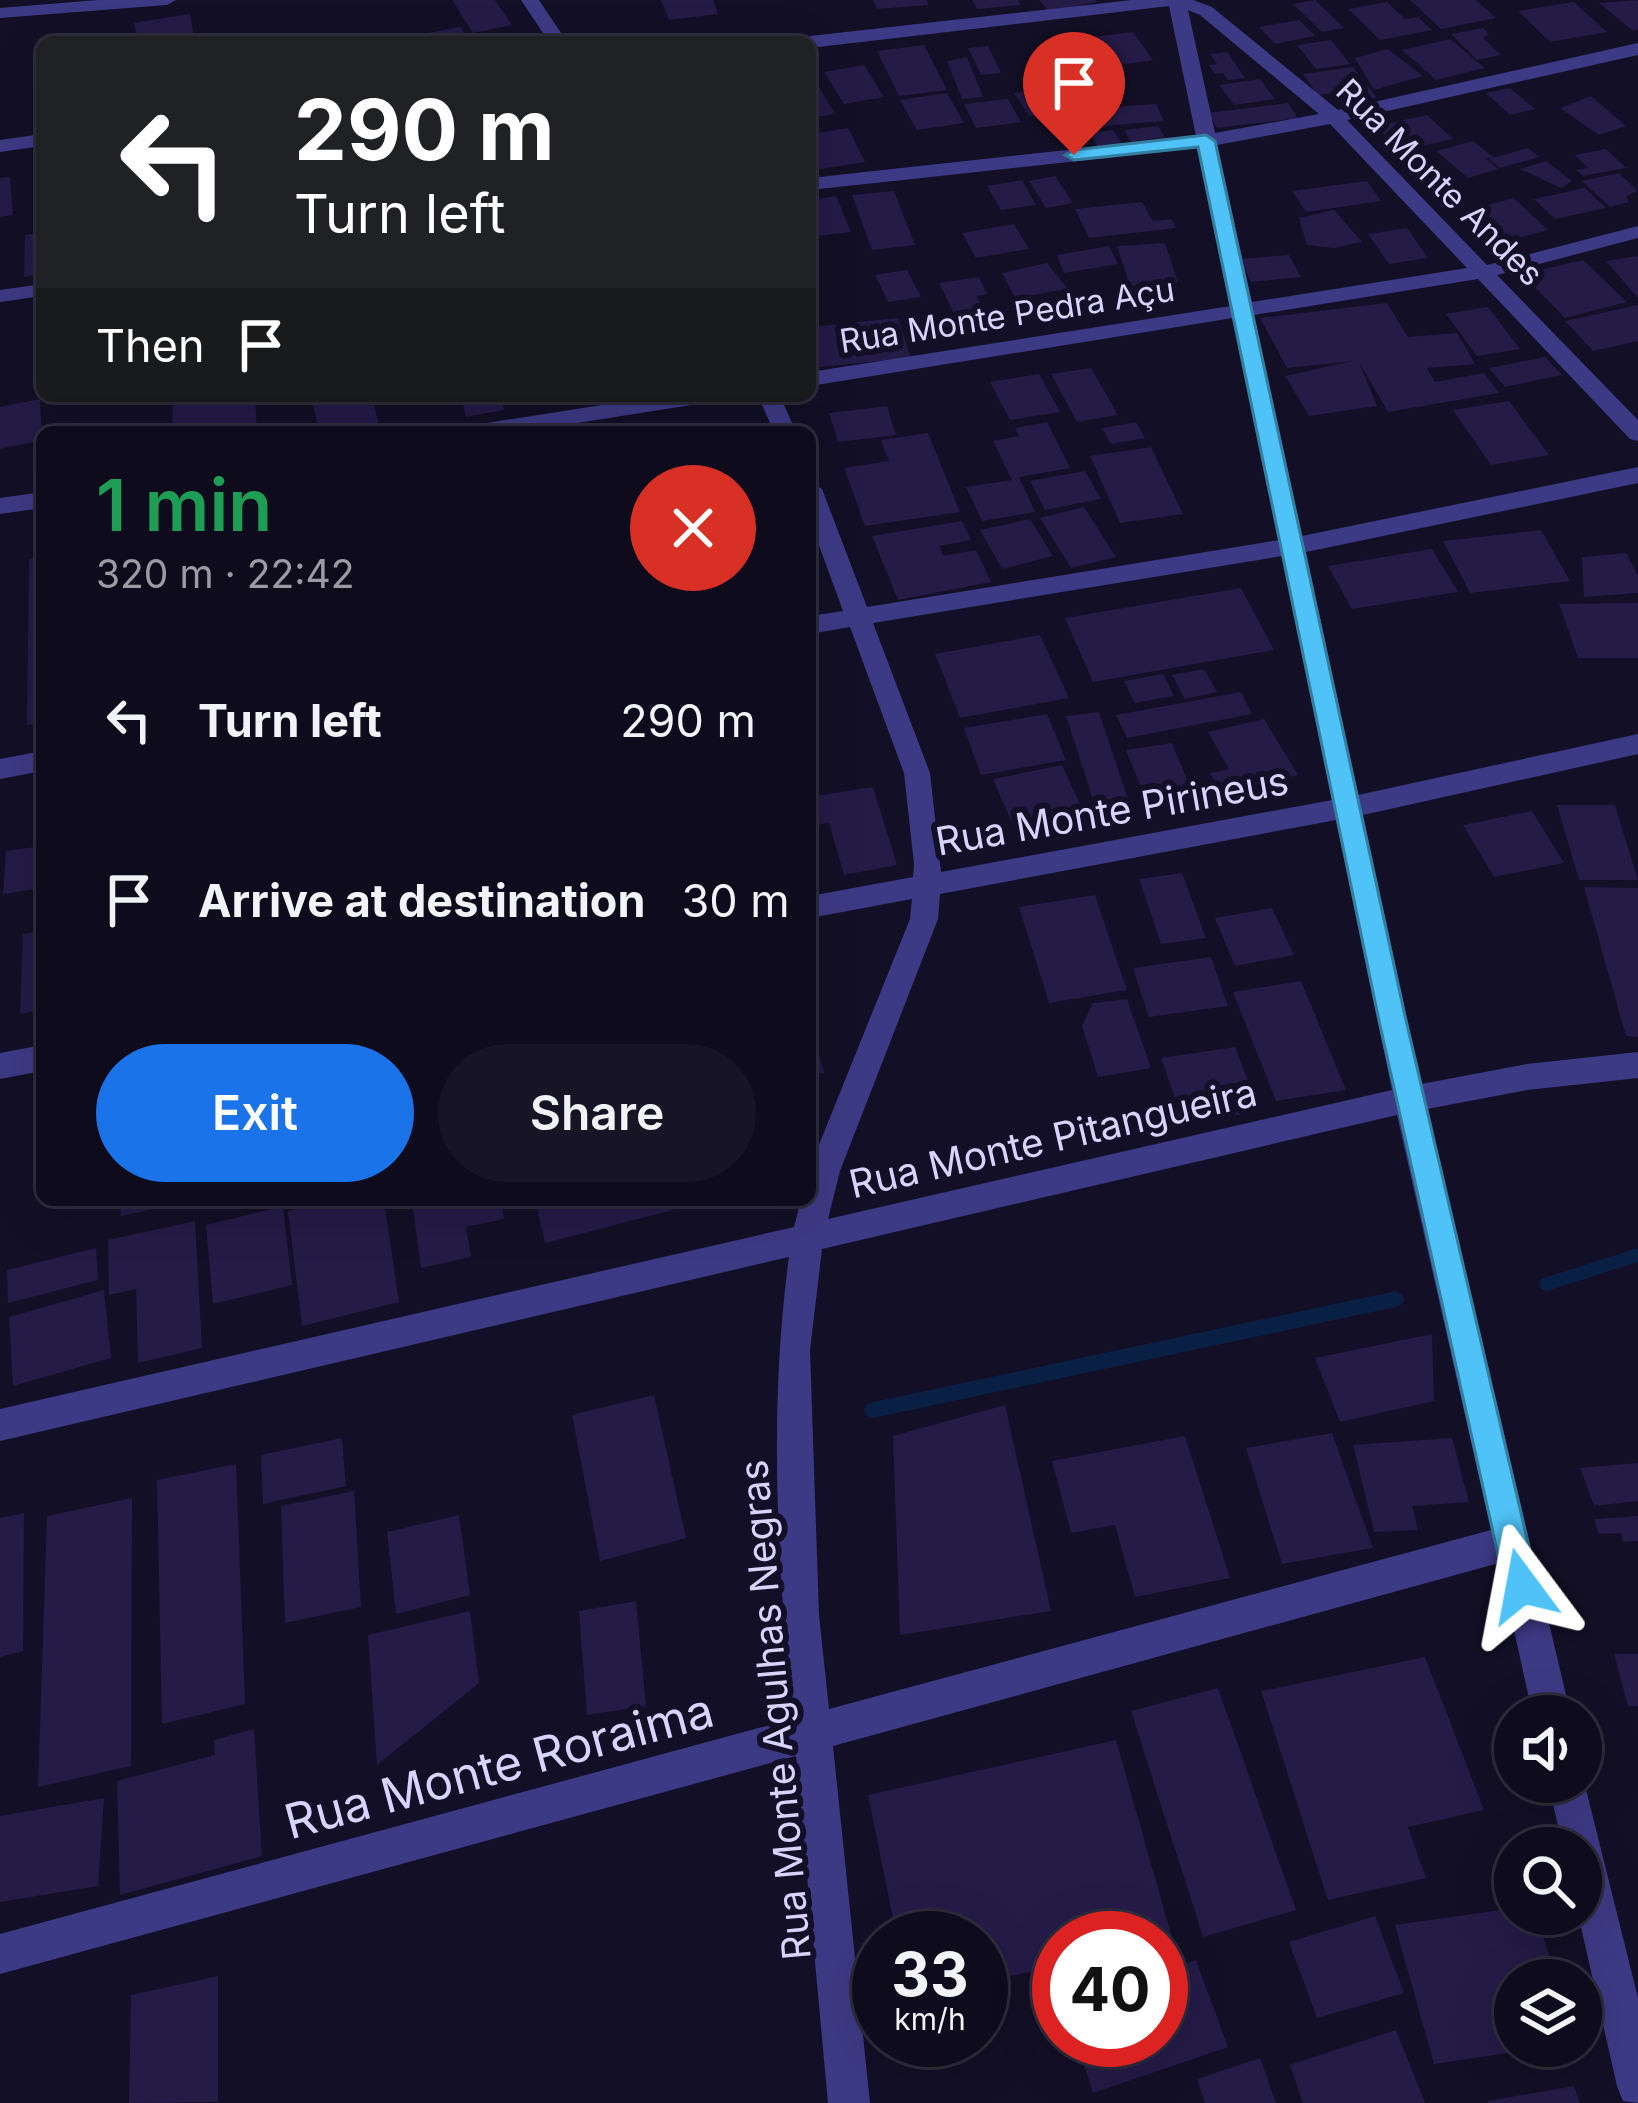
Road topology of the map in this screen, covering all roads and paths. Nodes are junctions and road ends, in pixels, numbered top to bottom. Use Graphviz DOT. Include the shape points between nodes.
graph roads {
  1 [pos="167,0"];
  2 [pos="530,0"];
  3 [pos="1177,0"];
  4 [pos="0,13"];
  5 [pos="554,36"];
  6 [pos="816,41"];
  7 [pos="1638,49"];
  8 [pos="1334,117"];
  9 [pos="36,141"];
  10 [pos="1206,141"];
  11 [pos="0,146"];
  12 [pos="816,183"];
  13 [pos="1638,232"];
  14 [pos="1484,272"];
  15 [pos="36,291"];
  16 [pos="0,296"];
  17 [pos="1240,312"];
  18 [pos="816,379"];
  19 [pos="666,402"];
  20 [pos="513,426"];
  21 [pos="1638,434"];
  22 [pos="1638,475"];
  23 [pos="36,501"];
  24 [pos="816,504"];
  25 [pos="0,506"];
  26 [pos="1293,546"];
  27 [pos="861,616"];
  28 [pos="816,624"];
  29 [pos="1638,744"];
  30 [pos="36,762"];
  31 [pos="0,769"];
  32 [pos="1346,808"];
  33 [pos="928,883"];
  34 [pos="816,906"];
  35 [pos="36,1059"];
  36 [pos="1638,1064"];
  37 [pos="0,1066"];
  38 [pos="1409,1099"];
  39 [pos="816,1203"];
  40 [pos="815,1206"];
  41 [pos="807,1239"];
  42 [pos="0,1425"];
  43 [pos="1512,1542"];
  44 [pos="1547,1695"];
  45 [pos="816,1732"];
  46 [pos="1573,1803"];
  47 [pos="0,1954"];
  48 [pos="1638,2086"];
  49 [pos="849,2103"];
  1 -- 4 [label="street"];
  2 -- 5 [label="street"];
  3 -- 6 [label="street"];
  3 -- 8 [label="street, Rua Monte Andes" via="1206,11"];
  3 -- 10 [label="street"];
  7 -- 8 [label="street"];
  8 -- 10 [label="street"];
  8 -- 14 [label="street, Rua Monte Andes"];
  9 -- 11 [label="street"];
  10 -- 12 [label="street"];
  10 -- 17 [label="street"];
  13 -- 14 [label="street, Rua Monte Pedra Açu"];
  14 -- 17 [label="street, Rua Monte Pedra Açu"];
  14 -- 21 [label="street, Rua Monte Andes"];
  15 -- 16 [label="street"];
  17 -- 18 [label="street, Rua Monte Pedra Açu"];
  17 -- 26 [label="street"];
  19 -- 20 [label="street"];
  22 -- 26 [label="street"];
  23 -- 25 [label="street"];
  24 -- 27 [label="street, Rua Monte Agulhas Negras"];
  26 -- 27 [label="street"];
  26 -- 32 [label="street"];
  27 -- 28 [label="street"];
  27 -- 33 [label="street, Rua Monte Agulhas Negras" via="920,785"];
  29 -- 32 [label="street, Rua Monte Pirineus"];
  30 -- 31 [label="street"];
  32 -- 33 [label="street, Rua Monte Pirineus"];
  32 -- 38 [label="street"];
  33 -- 34 [label="street, Rua Monte Pirineus"];
  33 -- 39 [label="street, Rua Monte Agulhas Negras" via="924,919"];
  35 -- 37 [label="street"];
  36 -- 38 [label="street, Rua Monte Pitangueira"];
  38 -- 41 [label="street, Rua Monte Pitangueira"];
  38 -- 43 [label="street"];
  40 -- 41 [label="street, Rua Monte Agulhas Negras"];
  41 -- 42 [label="street, Rua Monte Pitangueira"];
  41 -- 45 [label="street, Rua Monte Agulhas Negras" via="793,1350 801,1615"];
  43 -- 44 [label="street"];
  43 -- 45 [label="street, Rua Monte Roraima"];
  45 -- 47 [label="street, Rua Monte Roraima"];
  45 -- 49 [label="street, Rua Monte Agulhas Negras"];
  46 -- 48 [label="street"];
}
